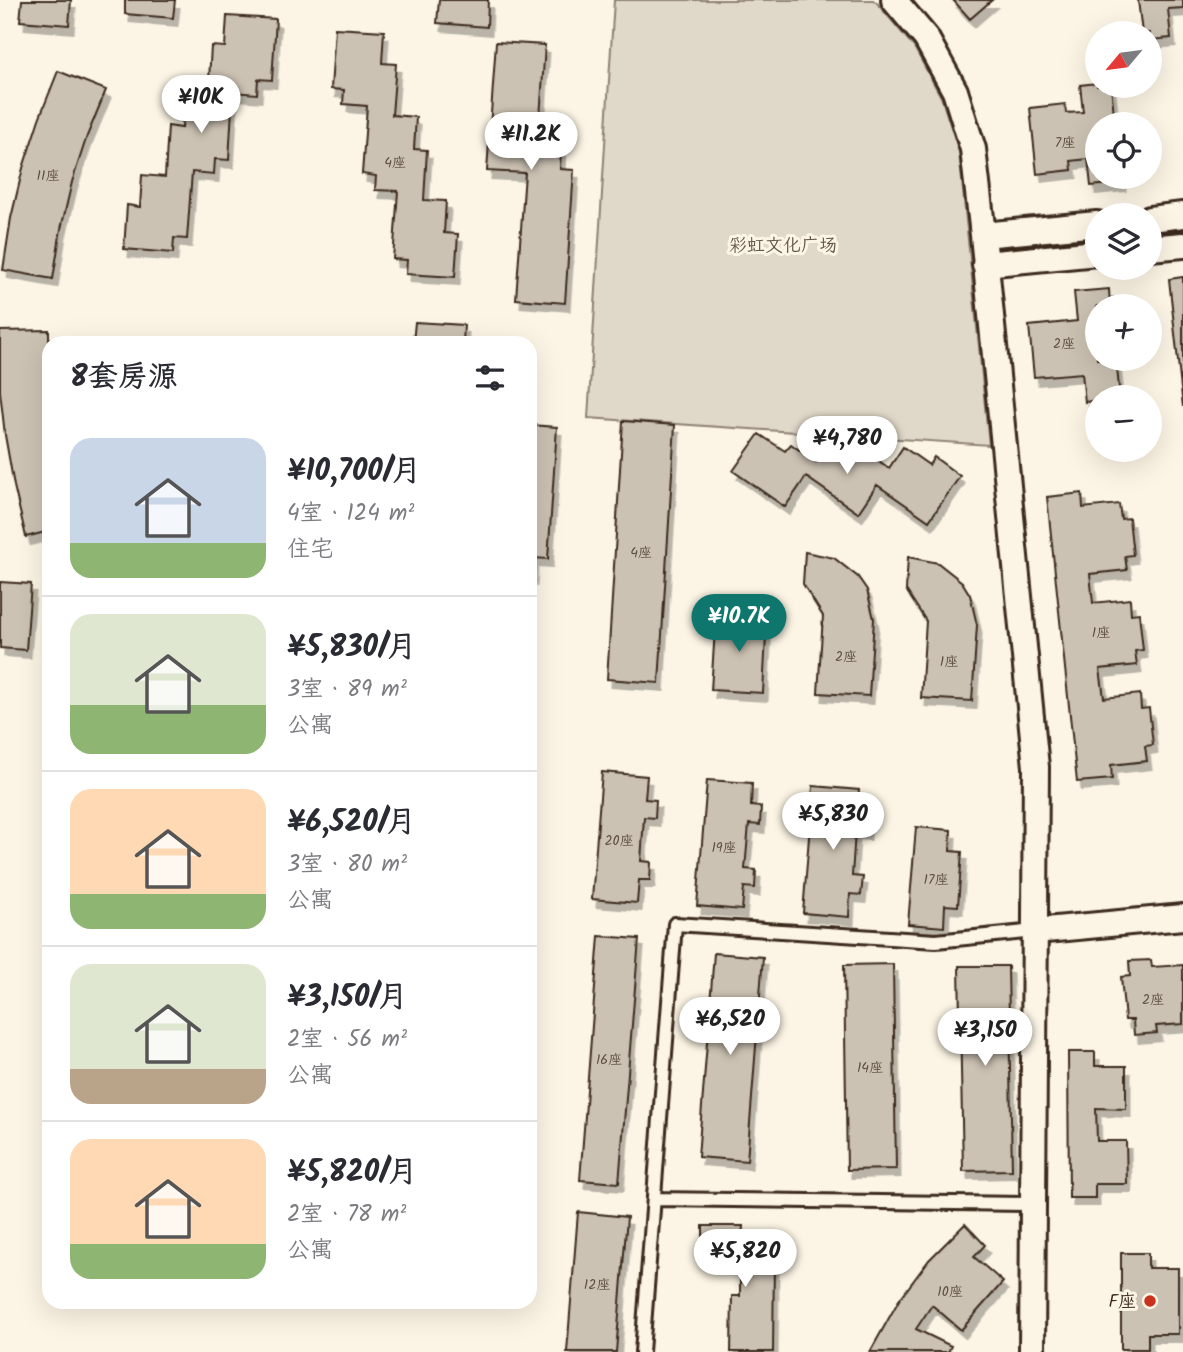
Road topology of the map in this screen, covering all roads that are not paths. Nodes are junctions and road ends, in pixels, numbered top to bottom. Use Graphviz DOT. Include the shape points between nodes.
graph roads {
  1 [pos="894,0"];
  2 [pos="1183,215"];
  3 [pos="1162,218"];
  4 [pos="1085,225"];
  5 [pos="983,235"];
  6 [pos="1183,245"];
  7 [pos="1162,247"];
  8 [pos="1085,254"];
  9 [pos="985,264"];
  10 [pos="1183,917"];
  11 [pos="1035,931"];
  12 [pos="654,1199"];
  13 [pos="1033,1204"];
  14 [pos="642,1352"];
  15 [pos="1032,1352"];
  1 -- 5 [label="street" via="926,38 955,91 973,149"];
  2 -- 3 [label="street"];
  4 -- 5 [label="street"];
  5 -- 9 [label="street"];
  6 -- 7 [label="street"];
  8 -- 9 [label="street"];
  9 -- 11 [label="street" via="1036,767"];
  10 -- 11 [label="street"];
  11 -- 12 [label="lane" via="936,941 675,924"];
  11 -- 13 [label="street"];
  12 -- 13 [label="lane"];
  12 -- 14 [label="lane"];
  13 -- 15 [label="street"];
}
